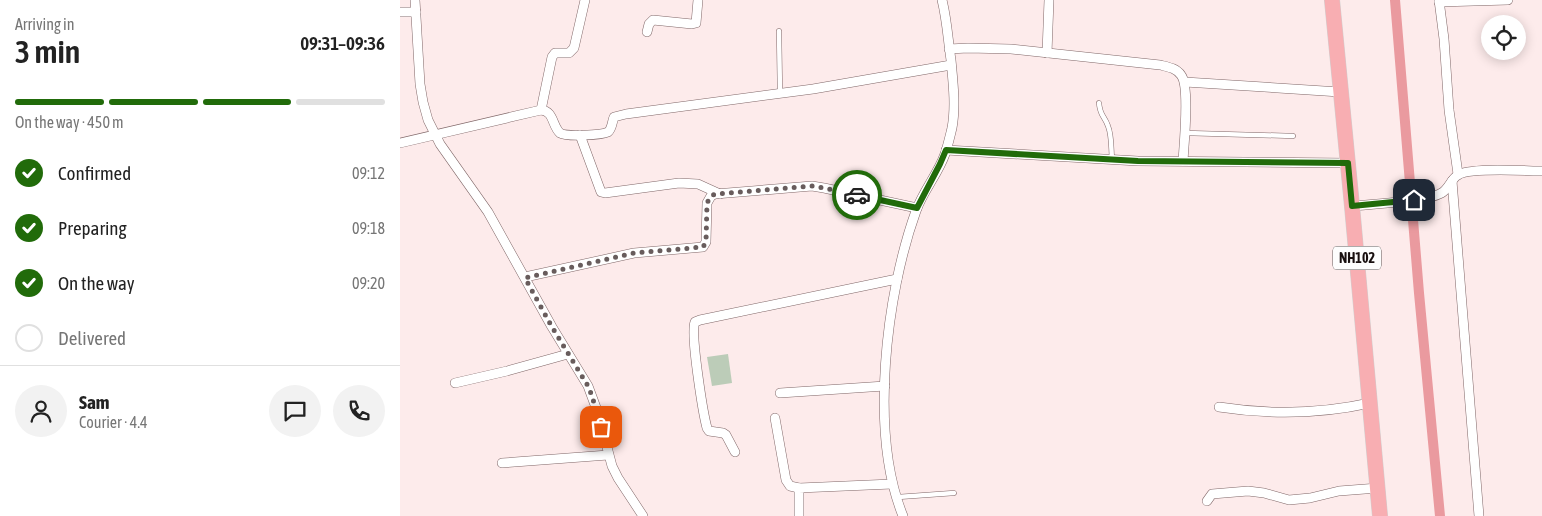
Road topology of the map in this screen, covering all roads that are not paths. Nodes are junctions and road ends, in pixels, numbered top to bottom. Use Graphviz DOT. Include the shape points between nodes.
graph roads {
  1 [pos="415,0"];
  2 [pos="585,0"];
  3 [pos="698,0"];
  4 [pos="942,0"];
  5 [pos="1048,0"];
  6 [pos="1332,0"];
  7 [pos="1508,0"];
  8 [pos="1439,1"];
  9 [pos="400,12"];
  10 [pos="416,12"];
  11 [pos="647,32"];
  12 [pos="779,32"];
  13 [pos="950,50"];
  14 [pos="1047,53"];
  15 [pos="951,65"];
  16 [pos="1185,82"];
  17 [pos="1340,92"];
  18 [pos="780,93"];
  19 [pos="1099,103"];
  20 [pos="541,110"];
  21 [pos="1184,133"];
  22 [pos="434,135"];
  23 [pos="580,135"];
  24 [pos="1293,136"];
  25 [pos="400,144"];
  26 [pos="946,150"];
  27 [pos="1112,160"];
  28 [pos="1183,161"];
  29 [pos="1348,163"];
  30 [pos="1542,171"];
  31 [pos="1455,178"];
  32 [pos="720,194"];
  33 [pos="1352,206"];
  34 [pos="917,208"];
  35 [pos="525,278"];
  36 [pos="897,279"];
  37 [pos="568,354"];
  38 [pos="455,383"];
  39 [pos="885,386"];
  40 [pos="780,393"];
  41 [pos="1370,403"];
  42 [pos="1219,407"];
  43 [pos="775,418"];
  44 [pos="735,452"];
  45 [pos="608,455"];
  46 [pos="502,463"];
  47 [pos="892,484"];
  48 [pos="799,488"];
  49 [pos="1378,488"];
  50 [pos="954,493"];
  51 [pos="897,498"];
  52 [pos="1207,500"];
  53 [pos="643,516"];
  54 [pos="799,516"];
  55 [pos="903,516"];
  56 [pos="1380,516"];
  57 [pos="1479,516"];
  1 -- 10 [label="street"];
  2 -- 20 [label="street" via="574,48 569,53 555,53 552,57"];
  3 -- 11 [label="street" via="696,23 653,20 648,24"];
  4 -- 13 [label="street"];
  5 -- 14 [label="street"];
  6 -- 17 [label="highway, NH102"];
  7 -- 8 [label="street"];
  8 -- 31 [label="street"];
  9 -- 10 [label="street"];
  10 -- 22 [label="street" via="420,84"];
  12 -- 18 [label="lane"];
  13 -- 14 [label="street" via="988,47"];
  13 -- 15 [label="street"];
  14 -- 16 [label="street" via="1160,65 1176,70"];
  15 -- 18 [label="street"];
  15 -- 26 [label="street" via="954,112"];
  16 -- 17 [label="street"];
  16 -- 21 [label="street"];
  17 -- 29 [label="highway, NH102"];
  18 -- 23 [label="street" via="617,116 609,131"];
  19 -- 27 [label="lane" via="1110,131"];
  20 -- 22 [label="street"];
  20 -- 23 [label="street" via="549,113 562,134"];
  21 -- 24 [label="lane"];
  21 -- 28 [label="street"];
  22 -- 25 [label="street"];
  22 -- 35 [label="street" via="488,212"];
  23 -- 32 [label="street" via="597,184 605,194 679,182 698,184"];
  26 -- 27 [label="street"];
  26 -- 34 [label="street"];
  27 -- 28 [label="street"];
  28 -- 29 [label="street"];
  29 -- 33 [label="highway, NH102"];
  30 -- 31 [label="street" via="1490,170"];
  31 -- 33 [label="street" via="1443,192 1432,198"];
  31 -- 57 [label="street"];
  32 -- 34 [label="street" via="812,186"];
  32 -- 35 [label="street" via="711,196 707,203 706,242 703,247 634,253"];
  33 -- 41 [label="highway, NH102"];
  34 -- 36 [label="street"];
  35 -- 37 [label="street"];
  36 -- 39 [label="street" via="888,336"];
  36 -- 44 [label="street" via="695,322 695,350 707,428 724,433"];
  37 -- 38 [label="street"];
  37 -- 45 [label="street" via="592,396"];
  39 -- 40 [label="street"];
  39 -- 47 [label="street" via="885,432"];
  41 -- 42 [label="street" via="1289,413"];
  41 -- 49 [label="highway, NH102"];
  43 -- 48 [label="street" via="786,480 790,486"];
  45 -- 46 [label="street"];
  45 -- 53 [label="street" via="618,478"];
  47 -- 48 [label="street"];
  47 -- 51 [label="street"];
  48 -- 54 [label="street"];
  49 -- 52 [label="street" via="1289,500 1264,492 1222,492 1212,494"];
  49 -- 56 [label="highway, NH102"];
  50 -- 51 [label="lane"];
  51 -- 55 [label="street"];
}
